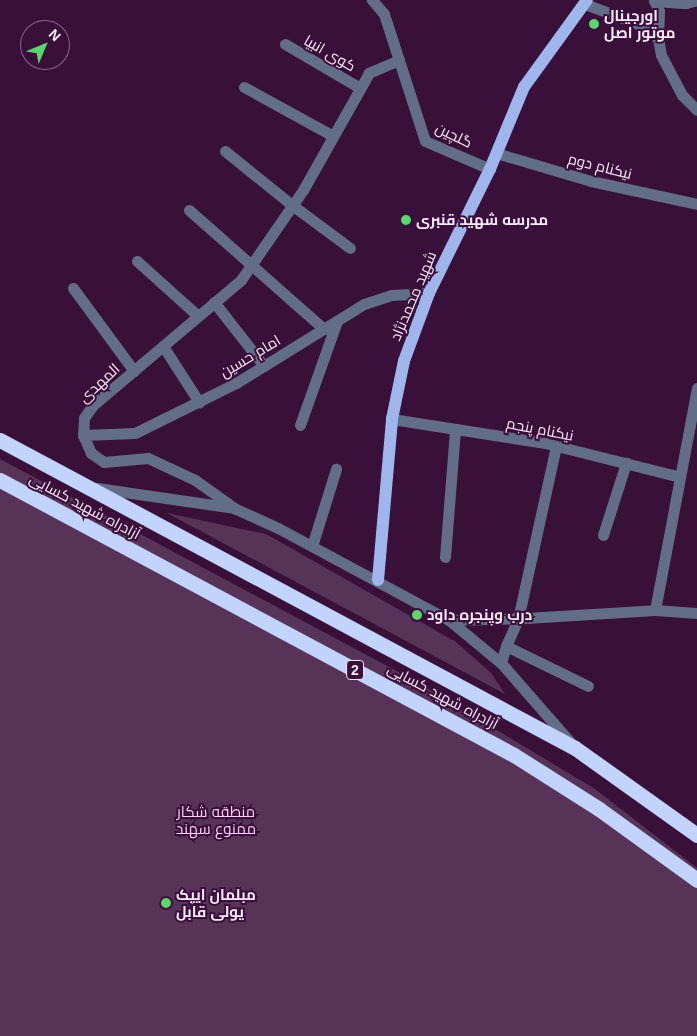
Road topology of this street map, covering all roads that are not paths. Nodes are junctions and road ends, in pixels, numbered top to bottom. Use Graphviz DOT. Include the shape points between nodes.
graph roads {
  1 [pos="372,0"];
  2 [pos="654,0"];
  3 [pos="697,0"];
  4 [pos="586,2"];
  5 [pos="658,38"];
  6 [pos="285,44"];
  7 [pos="399,60"];
  8 [pos="244,87"];
  9 [pos="360,88"];
  10 [pos="697,110"];
  11 [pos="333,136"];
  12 [pos="225,151"];
  13 [pos="496,153"];
  14 [pos="490,169"];
  15 [pos="697,204"];
  16 [pos="292,205"];
  17 [pos="188,210"];
  18 [pos="350,248"];
  19 [pos="137,260"];
  20 [pos="250,266"];
  21 [pos="72,288"];
  22 [pos="429,293"];
  23 [pos="214,302"];
  24 [pos="198,316"];
  25 [pos="337,321"];
  26 [pos="324,329"];
  27 [pos="163,346"];
  28 [pos="264,366"];
  29 [pos="134,371"];
  30 [pos="697,388"];
  31 [pos="199,402"];
  32 [pos="392,419"];
  33 [pos="300,425"];
  34 [pos="455,429"];
  35 [pos="83,435"];
  36 [pos="0,440"];
  37 [pos="556,446"];
  38 [pos="626,463"];
  39 [pos="336,469"];
  40 [pos="680,477"];
  41 [pos="0,480"];
  42 [pos="89,487"];
  43 [pos="236,509"];
  44 [pos="603,535"];
  45 [pos="312,546"];
  46 [pos="444,557"];
  47 [pos="378,580"];
  48 [pos="655,610"];
  49 [pos="697,613"];
  50 [pos="518,618"];
  51 [pos="449,620"];
  52 [pos="506,646"];
  53 [pos="502,663"];
  54 [pos="588,686"];
  55 [pos="575,748"];
  56 [pos="697,836"];
  57 [pos="697,880"];
  1 -- 7 [label="street, گلچین" via="384,14"];
  2 -- 3 [label="street" via="686,3"];
  2 -- 5 [label="street" via="659,11"];
  4 -- 5 [label="street" via="636,22"];
  4 -- 13 [label="main road, شهید محمدنژاد" via="524,87"];
  5 -- 10 [label="street" via="661,55 674,82"];
  6 -- 9 [label="street, کوی انبیا"];
  7 -- 9 [label="street, المهدی" via="369,73"];
  7 -- 14 [label="street, گلچین" via="425,141"];
  8 -- 11 [label="street"];
  9 -- 11 [label="street, المهدی"];
  11 -- 16 [label="street, المهدی"];
  12 -- 16 [label="street"];
  13 -- 14 [label="main road, شهید محمدنژاد"];
  13 -- 15 [label="street, نیکنام دوم" via="591,181"];
  14 -- 22 [label="main road, شهید محمدنژاد"];
  16 -- 18 [label="street"];
  16 -- 20 [label="street, المهدی"];
  17 -- 20 [label="street"];
  19 -- 24 [label="street"];
  20 -- 23 [label="street, المهدی" via="241,280"];
  20 -- 26 [label="street"];
  21 -- 29 [label="street"];
  22 -- 25 [label="street, امام حسین" via="391,295 364,304"];
  22 -- 32 [label="main road, شهید محمدنژاد" via="404,361"];
  23 -- 24 [label="street, المهدی"];
  23 -- 28 [label="street"];
  24 -- 27 [label="street, المهدی"];
  25 -- 26 [label="street, امام حسین"];
  25 -- 33 [label="street"];
  26 -- 28 [label="street, امام حسین"];
  27 -- 29 [label="street, المهدی"];
  27 -- 31 [label="street"];
  28 -- 31 [label="street, امام حسین"];
  29 -- 35 [label="street, المهدی" via="93,405 84,418"];
  30 -- 40 [label="street"];
  31 -- 35 [label="street, امام حسین" via="135,434"];
  32 -- 34 [label="street, نیکنام پنجم"];
  32 -- 47 [label="main road, شهید محمدنژاد"];
  34 -- 37 [label="street, نیکنام پنجم"];
  34 -- 46 [label="street"];
  35 -- 43 [label="street" via="91,453 104,462 148,458 195,480"];
  36 -- 42 [label="highway, آزادراه شهید کسایی / 2"];
  37 -- 38 [label="street, نیکنام پنجم"];
  37 -- 50 [label="street"];
  38 -- 40 [label="street, نیکنام پنجم"];
  38 -- 44 [label="street"];
  39 -- 45 [label="street"];
  40 -- 48 [label="street"];
  41 -- 57 [label="highway, آزادراه شهید کسایی / 2" via="514,755 599,809"];
  42 -- 43 [label="street"];
  42 -- 55 [label="highway, آزادراه شهید کسایی / 2"];
  43 -- 45 [label="street"];
  45 -- 47 [label="street"];
  47 -- 51 [label="street"];
  48 -- 49 [label="street"];
  48 -- 50 [label="street"];
  50 -- 51 [label="street"];
  50 -- 52 [label="street"];
  51 -- 53 [label="street"];
  52 -- 53 [label="street"];
  52 -- 54 [label="street"];
  53 -- 55 [label="street"];
  55 -- 56 [label="highway, آزادراه شهید کسایی / 2"];
}
